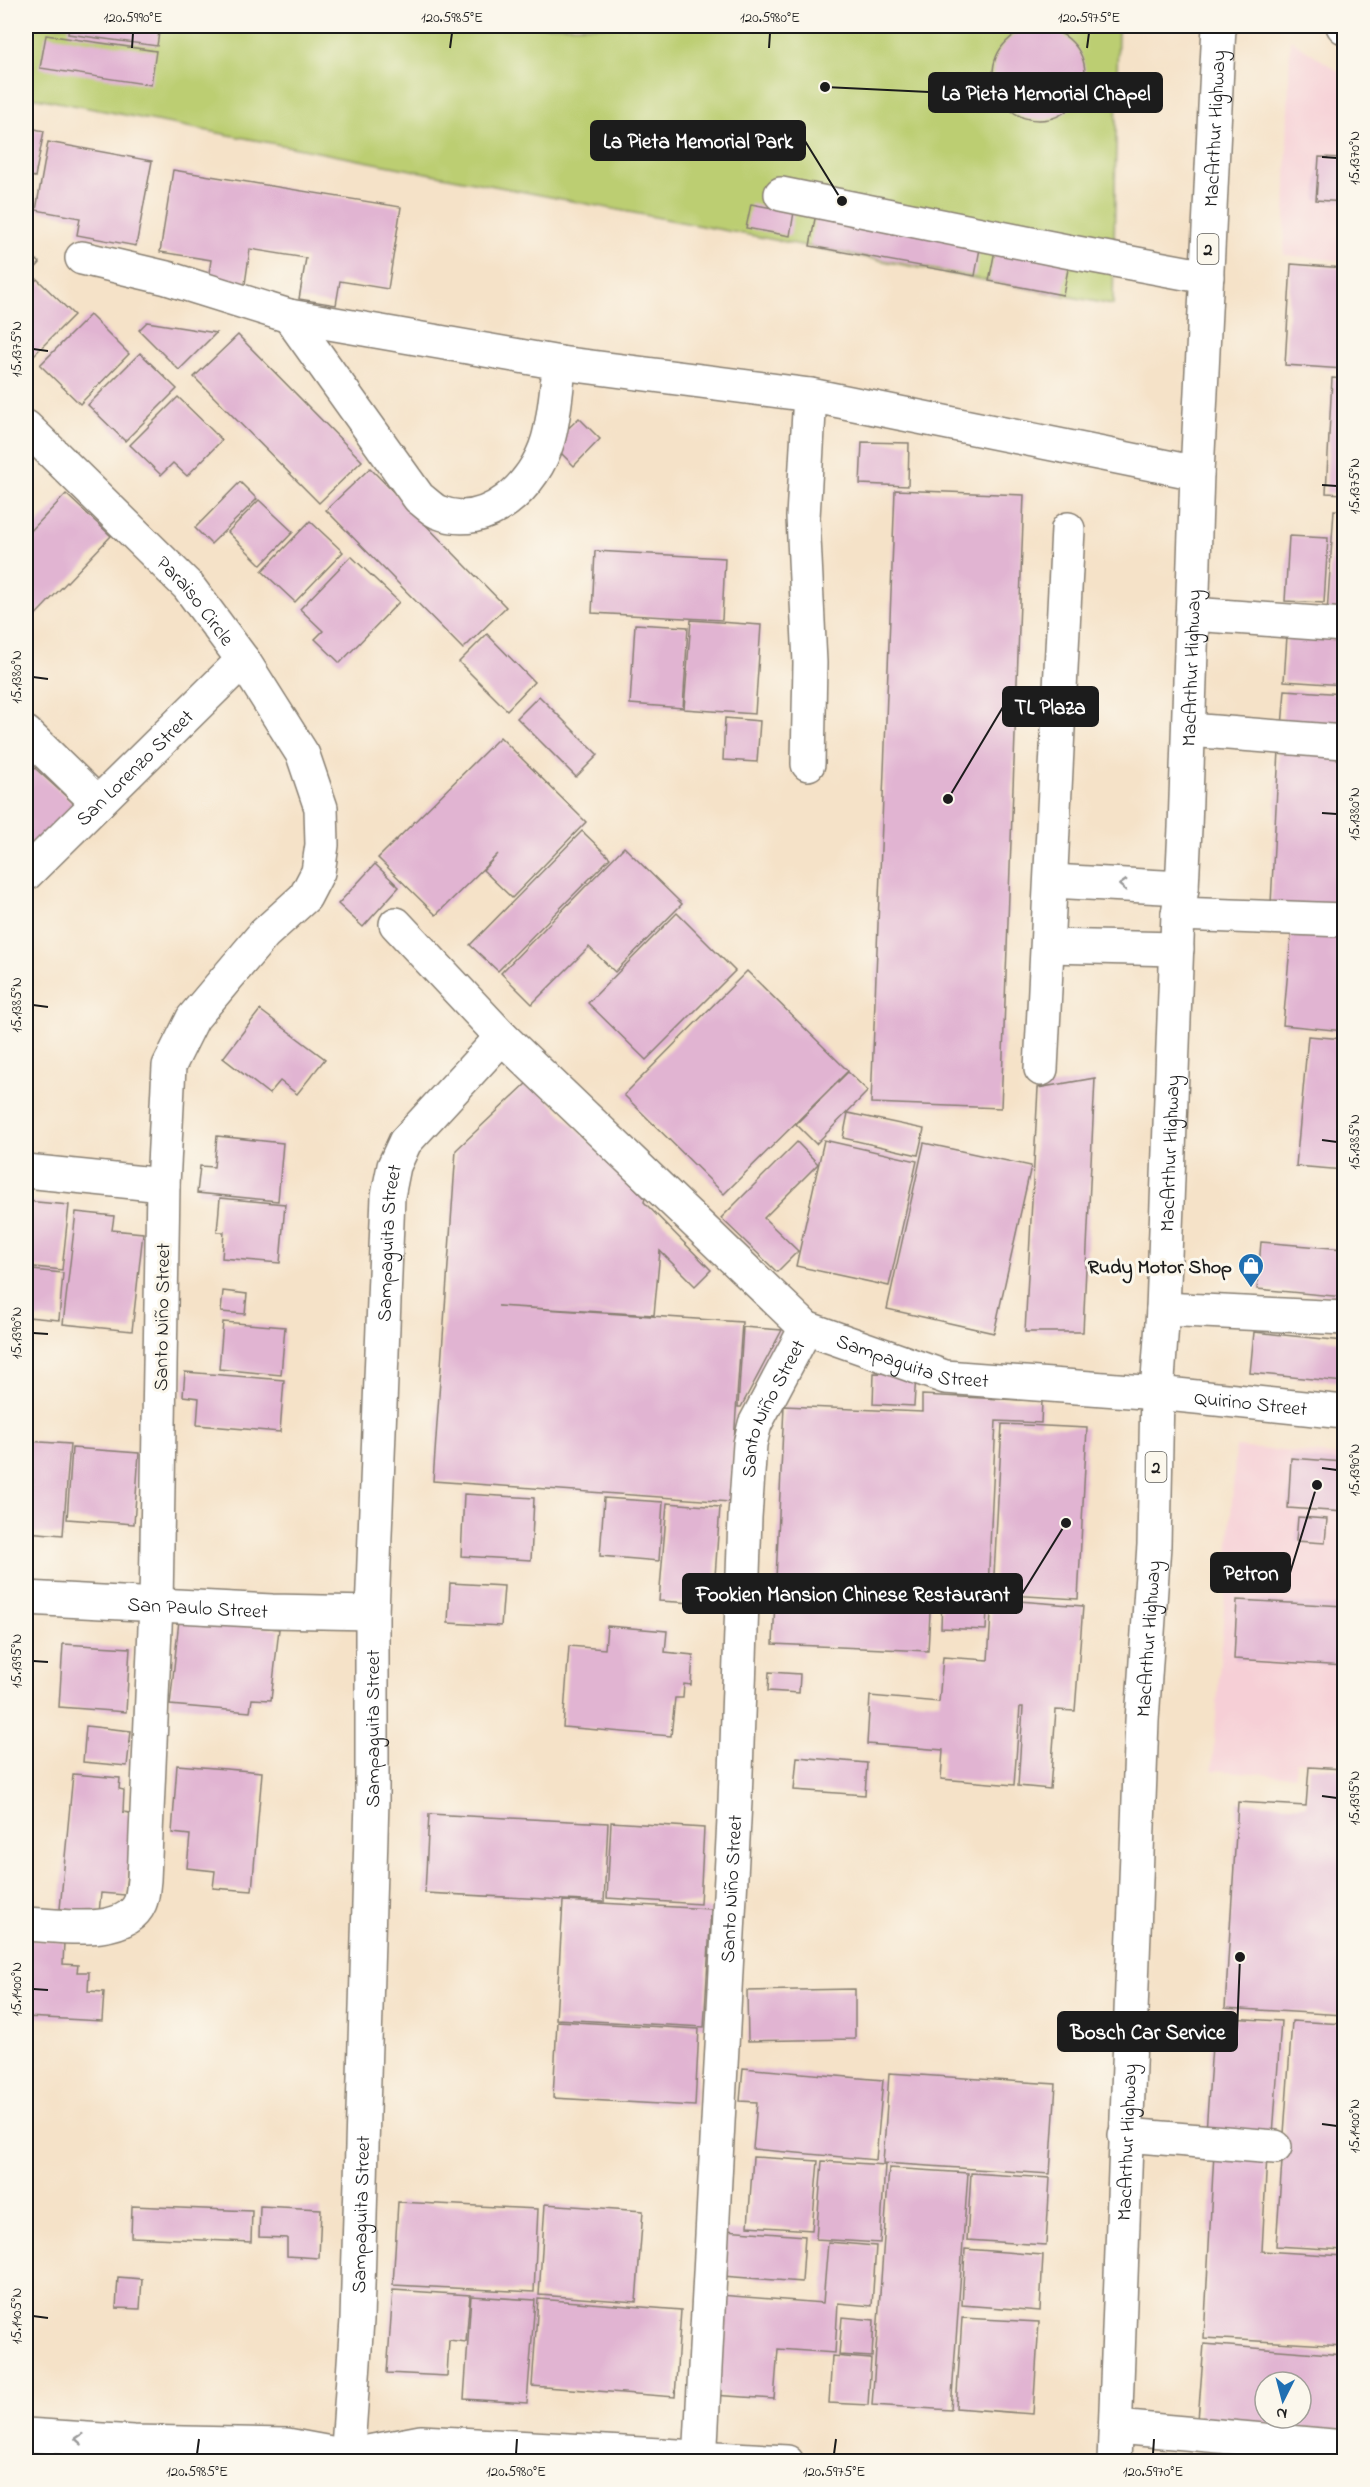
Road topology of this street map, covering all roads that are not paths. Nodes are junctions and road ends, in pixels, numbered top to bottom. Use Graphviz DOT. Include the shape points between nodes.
graph roads {
  1 [pos="1219,26"];
  2 [pos="781,194"];
  3 [pos="82,258"];
  4 [pos="1207,277"];
  5 [pos="289,316"];
  6 [pos="560,363"];
  7 [pos="810,395"];
  8 [pos="26,427"];
  9 [pos="1197,473"];
  10 [pos="1068,530"];
  11 [pos="1192,614"];
  12 [pos="1344,625"];
  13 [pos="243,660"];
  14 [pos="1189,730"];
  15 [pos="26,733"];
  16 [pos="1344,742"];
  17 [pos="808,764"];
  18 [pos="98,802"];
  19 [pos="321,808"];
  20 [pos="26,874"];
  21 [pos="1051,881"];
  22 [pos="1180,901"];
  23 [pos="1344,920"];
  24 [pos="396,924"];
  25 [pos="1048,946"];
  26 [pos="1177,949"];
  27 [pos="501,1037"];
  28 [pos="1041,1069"];
  29 [pos="26,1171"];
  30 [pos="163,1185"];
  31 [pos="1163,1309"];
  32 [pos="1344,1318"];
  33 [pos="806,1328"];
  34 [pos="1157,1393"];
  35 [pos="1344,1413"];
  36 [pos="26,1598"];
  37 [pos="156,1605"];
  38 [pos="372,1613"];
  39 [pos="26,1924"];
  40 [pos="1125,2135"];
  41 [pos="1275,2146"];
  42 [pos="1116,2427"];
  43 [pos="26,2435"];
  44 [pos="1344,2447"];
  45 [pos="343,2460"];
  46 [pos="700,2460"];
  47 [pos="787,2462"];
  48 [pos="1114,2462"];
  1 -- 4 [label="main road, MacArthur Highway / 2"];
  2 -- 4 [label="main road"];
  3 -- 5 [label="main road" via="167,278"];
  4 -- 9 [label="main road, MacArthur Highway / 2"];
  5 -- 6 [label="main road"];
  5 -- 6 [label="main road" via="419,498 436,512 453,515 475,516 495,509 518,491 535,467 548,441"];
  6 -- 7 [label="main road"];
  7 -- 9 [label="main road"];
  7 -- 17 [label="main road" via="803,517 810,663"];
  8 -- 13 [label="main road, Paraiso Circle" via="188,586"];
  9 -- 11 [label="main road, MacArthur Highway / 2"];
  10 -- 21 [label="main road"];
  11 -- 12 [label="main road"];
  11 -- 14 [label="main road, MacArthur Highway / 2"];
  13 -- 18 [label="main road, San Lorenzo Street"];
  13 -- 19 [label="main road, Paraiso Circle" via="303,755"];
  14 -- 16 [label="main road"];
  14 -- 22 [label="main road, MacArthur Highway / 2"];
  15 -- 18 [label="main road"];
  18 -- 20 [label="main road, San Lorenzo Street"];
  19 -- 30 [label="main road, Santo Niño Street" via="318,872 305,897 264,934 193,1018 169,1066"];
  22 -- 21 [label="main road, one-way"];
  21 -- 25 [label="main road"];
  22 -- 23 [label="main road"];
  22 -- 26 [label="main road, MacArthur Highway / 2"];
  24 -- 27 [label="main road, Sampaguita Street"];
  25 -- 26 [label="main road"];
  25 -- 28 [label="main road"];
  26 -- 31 [label="main road, MacArthur Highway / 2"];
  27 -- 33 [label="main road, Sampaguita Street"];
  27 -- 38 [label="main road, Sampaguita Street" via="405,1142 394,1166 388,1196"];
  29 -- 30 [label="main road"];
  30 -- 37 [label="main road, Santo Niño Street"];
  31 -- 32 [label="main road"];
  31 -- 34 [label="main road, MacArthur Highway / 2"];
  33 -- 34 [label="main road, Sampaguita Street" via="945,1377"];
  33 -- 46 [label="main road, Santo Niño Street" via="755,1424 750,1444"];
  34 -- 35 [label="main road, Quirino Street"];
  34 -- 40 [label="main road, MacArthur Highway / 2" via="1154,1545 1142,1720"];
  36 -- 37 [label="main road, San Paulo Street"];
  37 -- 38 [label="main road, San Paulo Street"];
  37 -- 39 [label="main road, Santo Niño Street" via="140,1903 131,1914 105,1927"];
  38 -- 45 [label="main road, Sampaguita Street" via="372,1800 357,2320"];
  40 -- 41 [label="main road"];
  40 -- 42 [label="main road, MacArthur Highway / 2"];
  42 -- 44 [label="main road"];
  42 -- 48 [label="main road, MacArthur Highway / 2"];
  45 -- 43 [label="main road, one-way" via="287,2445"];
  45 -- 46 [label="main road" via="421,2442"];
  46 -- 47 [label="main road"];
}
